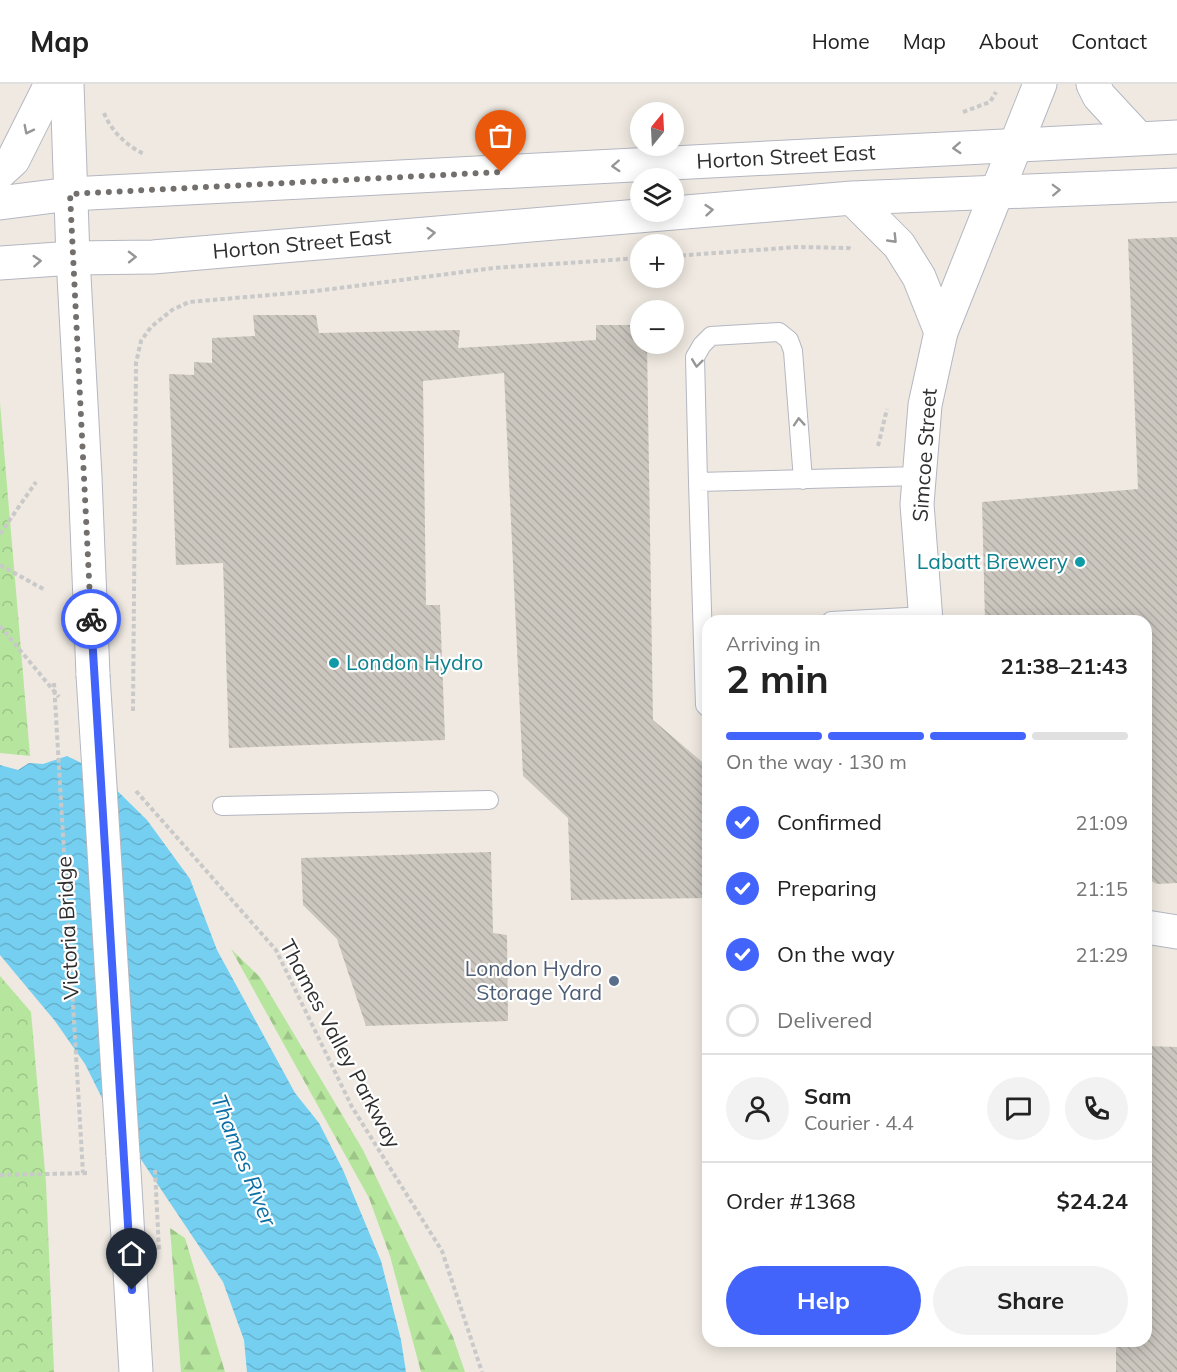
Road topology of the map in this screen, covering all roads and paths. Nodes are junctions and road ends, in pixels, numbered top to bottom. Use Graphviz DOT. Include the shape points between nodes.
graph roads {
  1 [pos="51,84"];
  2 [pos="67,84"];
  3 [pos="1040,84"];
  4 [pos="1093,84"];
  5 [pos="1177,137"];
  6 [pos="1138,138"];
  7 [pos="1016,145"];
  8 [pos="0,172"];
  9 [pos="1177,186"];
  10 [pos="998,192"];
  11 [pos="70,194"];
  12 [pos="852,198"];
  13 [pos="0,203"];
  14 [pos="858,254"];
  15 [pos="684,255"];
  16 [pos="73,258"];
  17 [pos="630,259"];
  18 [pos="0,263"];
  19 [pos="941,332"];
  20 [pos="889,402"];
  21 [pos="878,446"];
  22 [pos="920,477"];
  23 [pos="803,480"];
  24 [pos="36,482"];
  25 [pos="698,482"];
  26 [pos="0,534"];
  27 [pos="0,565"];
  28 [pos="45,590"];
  29 [pos="702,615"];
  30 [pos="926,615"];
  31 [pos="0,626"];
  32 [pos="54,684"];
  33 [pos="60,698"];
  34 [pos="133,711"];
  35 [pos="135,789"];
  36 [pos="489,800"];
  37 [pos="222,806"];
  38 [pos="1152,928"];
  39 [pos="1177,932"];
  40 [pos="0,1175"];
  41 [pos="136,1372"];
  42 [pos="482,1372"];
  1 -- 8 [label="main road, one-way" via="13,160"];
  2 -- 11 [label="main road, Victoria Bridge"];
  3 -- 7 [label="main road, Simcoe Street"];
  4 -- 6 [label="main road" via="1099,96"];
  5 -- 6 [label="main road, Horton Street East"];
  6 -- 7 [label="main road, Horton Street East"];
  7 -- 10 [label="main road, Simcoe Street"];
  7 -- 11 [label="main road, Horton Street East, one-way"];
  10 -- 9 [label="main road, Horton Street East, one-way"];
  10 -- 12 [label="main road, Horton Street East"];
  10 -- 19 [label="main road, Simcoe Street"];
  11 -- 13 [label="main road, Horton Street East"];
  11 -- 16 [label="main road, Victoria Bridge"];
  16 -- 12 [label="main road, Horton Street East, one-way" via="165,256"];
  12 -- 19 [label="main road, one-way" via="899,245 919,277"];
  14 -- 15 [label="path" via="849,248 798,247"];
  18 -- 16 [label="main road, Horton Street East, one-way"];
  16 -- 41 [label="main road, Victoria Bridge, bridge" via="93,675"];
  17 -- 34 [label="path" via="494,268 316,291 211,299 189,302 160,318 141,341 136,363"];
  19 -- 22 [label="main road, Simcoe Street" via="925,405"];
  20 -- 21 [label="path"];
  22 -- 23 [label="lane"];
  22 -- 30 [label="main road, Simcoe Street" via="917,504"];
  23 -- 25 [label="lane"];
  23 -- 25 [label="lane, one-way" via="794,351 779,332 711,336 695,357"];
  24 -- 26 [label="path"];
  25 -- 29 [label="lane"];
  27 -- 28 [label="path"];
  31 -- 33 [label="path"];
  32 -- 40 [label="path, Victoria Bridge, bridge" via="83,1173"];
  35 -- 42 [label="path, Thames Valley Parkway" via="276,950 352,1107 442,1251"];
  36 -- 37 [label="lane"];
  38 -- 39 [label="main road"];
}
